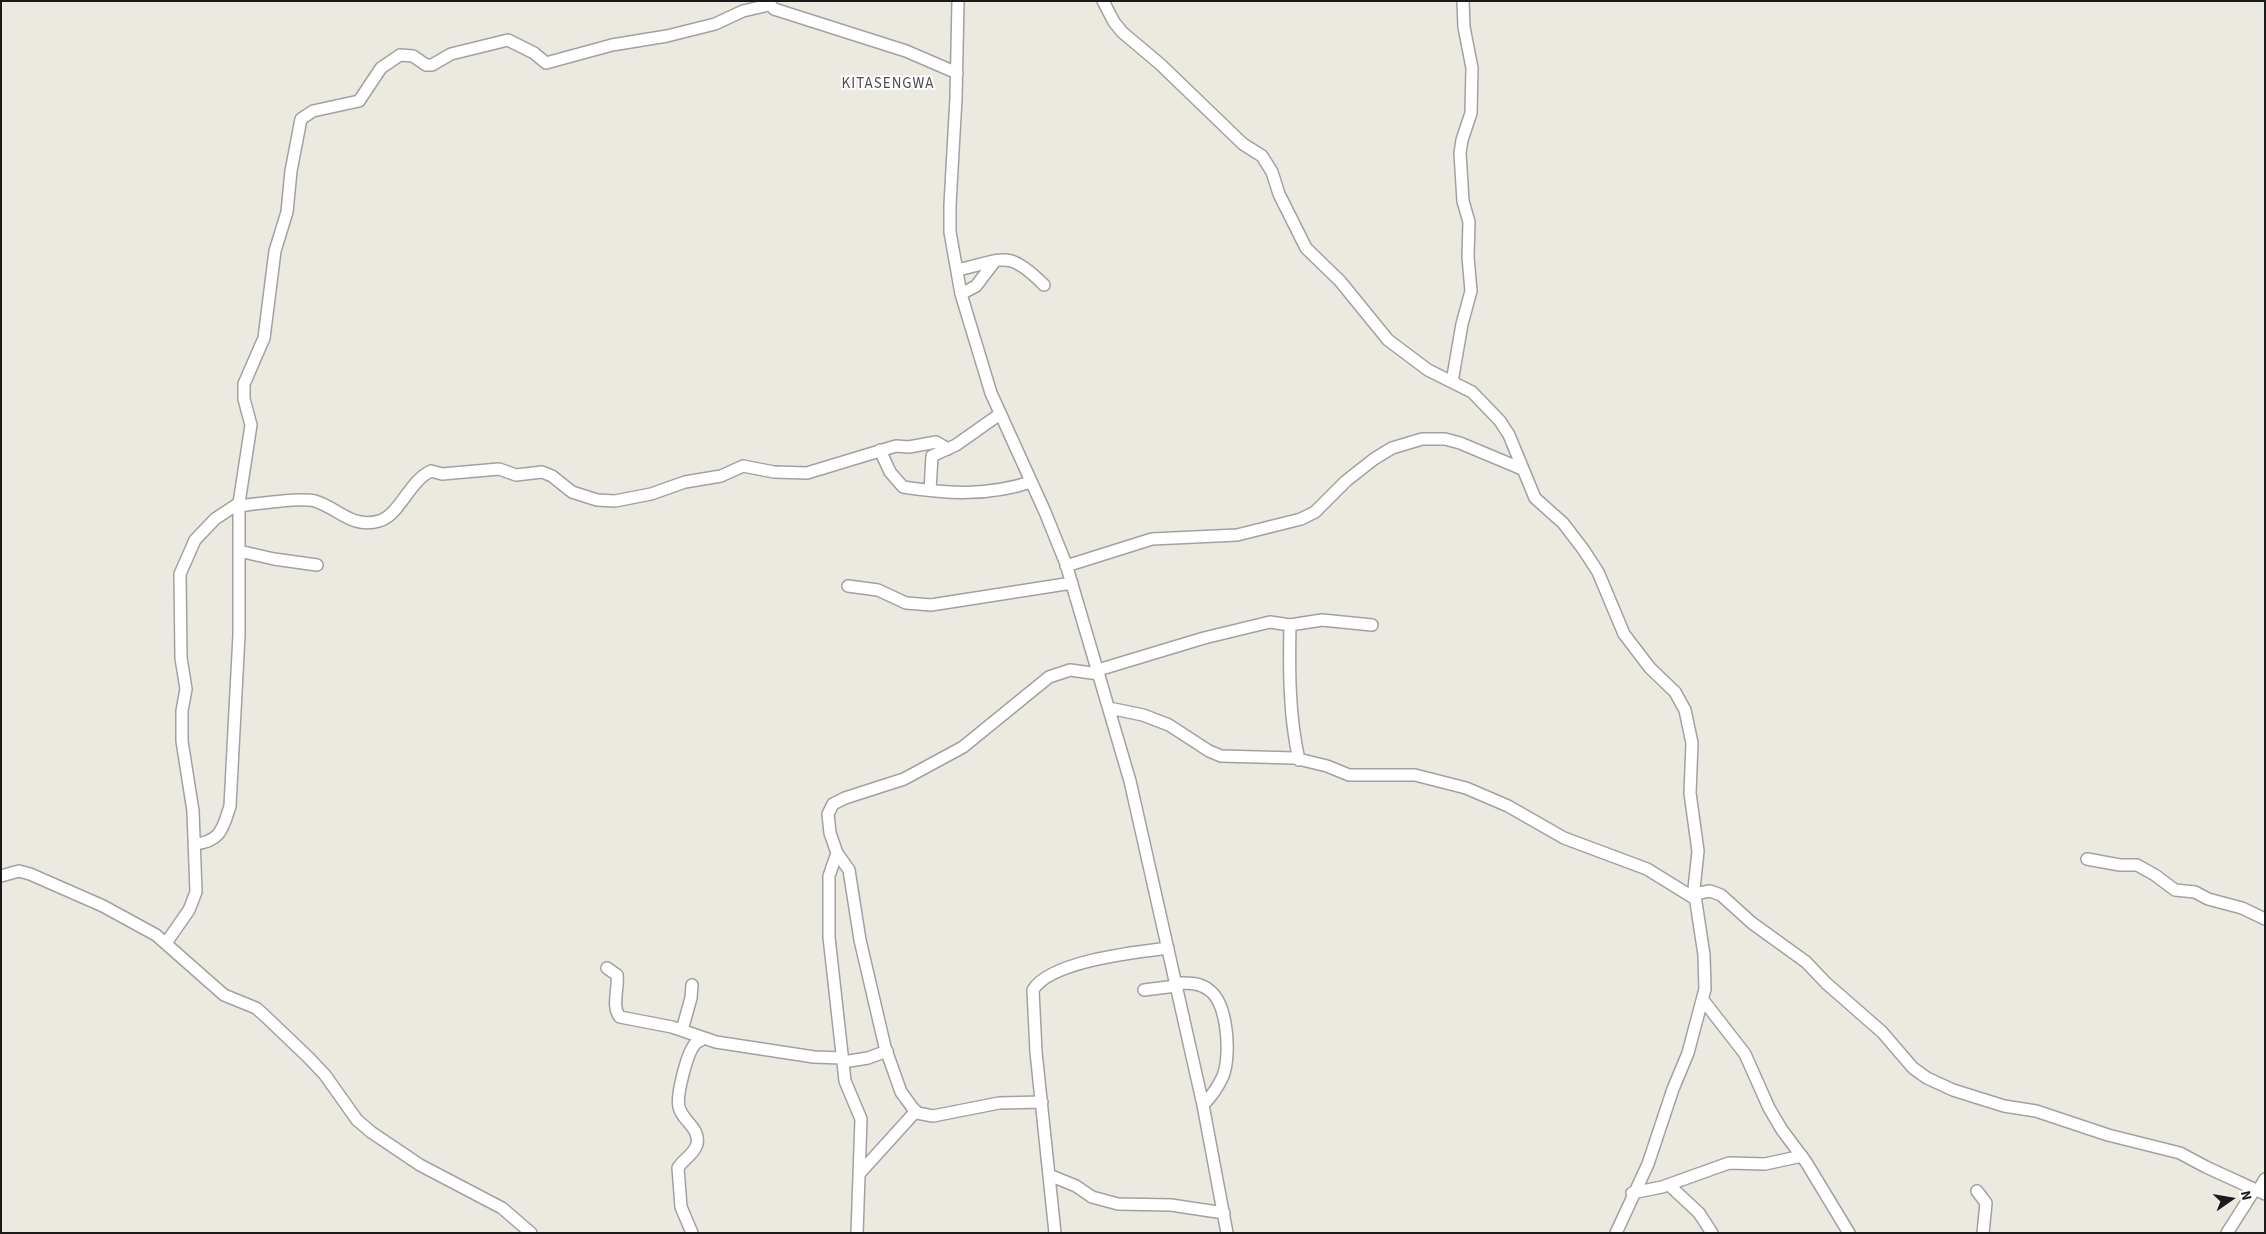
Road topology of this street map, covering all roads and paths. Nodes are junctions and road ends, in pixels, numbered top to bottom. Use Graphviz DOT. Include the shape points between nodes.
graph roads {
  1 [pos="958,1"];
  2 [pos="1102,1"];
  3 [pos="1463,1"];
  4 [pos="768,3"];
  5 [pos="957,72"];
  6 [pos="995,261"];
  7 [pos="957,270"];
  8 [pos="1044,285"];
  9 [pos="961,294"];
  10 [pos="1452,382"];
  11 [pos="1000,414"];
  12 [pos="948,449"];
  13 [pos="880,450"];
  14 [pos="1522,469"];
  15 [pos="1031,482"];
  16 [pos="930,490"];
  17 [pos="239,505"];
  18 [pos="239,551"];
  19 [pos="317,565"];
  20 [pos="1066,566"];
  21 [pos="1072,583"];
  22 [pos="848,586"];
  23 [pos="1290,625"];
  24 [pos="1372,625"];
  25 [pos="1099,672"];
  26 [pos="1109,708"];
  27 [pos="1300,760"];
  28 [pos="194,844"];
  29 [pos="837,853"];
  30 [pos="2087,859"];
  31 [pos="1,876"];
  32 [pos="1694,896"];
  33 [pos="2265,918"];
  34 [pos="166,943"];
  35 [pos="1168,948"];
  36 [pos="607,968"];
  37 [pos="1176,984"];
  38 [pos="692,985"];
  39 [pos="1144,990"];
  40 [pos="1703,1000"];
  41 [pos="682,1030"];
  42 [pos="704,1038"];
  43 [pos="887,1051"];
  44 [pos="843,1060"];
  45 [pos="1042,1102"];
  46 [pos="1203,1104"];
  47 [pos="916,1111"];
  48 [pos="1802,1156"];
  49 [pos="859,1174"];
  50 [pos="1049,1175"];
  51 [pos="2265,1179"];
  52 [pos="1669,1184"];
  53 [pos="1977,1191"];
  54 [pos="2259,1191"];
  55 [pos="1632,1193"];
  56 [pos="1224,1213"];
  57 [pos="530,1233"];
  58 [pos="692,1233"];
  59 [pos="857,1233"];
  60 [pos="1055,1233"];
  61 [pos="1227,1233"];
  62 [pos="1616,1233"];
  63 [pos="1712,1233"];
  64 [pos="1849,1233"];
  65 [pos="1983,1233"];
  66 [pos="2227,1233"];
  1 -- 5 [label="street"];
  2 -- 10 [label="street" via="1122,32 1244,144 1262,156 1306,248 1340,281 1383,334 1408,356"];
  3 -- 10 [label="street" via="1472,68 1471,113 1460,153 1463,201 1469,222 1471,292"];
  4 -- 5 [label="street" via="774,9 906,51"];
  4 -- 17 [label="street" via="715,24 612,45 546,63 508,40 451,54 432,65 426,65 413,56 400,56 381,68 359,101 306,114 301,119 289,201 277,242 264,338 244,384 244,399 251,425"];
  5 -- 7 [label="street" via="950,232"];
  6 -- 7 [label="street"];
  6 -- 8 [label="street" via="1017,262"];
  6 -- 9 [label="street" via="976,286"];
  7 -- 9 [label="street"];
  9 -- 11 [label="street" via="981,364"];
  10 -- 14 [label="street" via="1472,392 1500,421 1509,434"];
  11 -- 12 [label="street"];
  11 -- 15 [label="street"];
  12 -- 13 [label="street" via="936,442"];
  12 -- 16 [label="street" via="932,456"];
  13 -- 16 [label="street" via="903,487"];
  13 -- 17 [label="street" via="807,473 774,472 743,466 721,476 615,500 597,500 572,492 542,472 516,475 499,469 442,474 431,471 414,483 400,504 377,522 350,520 314,500"];
  14 -- 20 [label="street" via="1452,441 1422,439 1392,448 1374,459 1315,512 1301,519 1237,534 1152,539"];
  14 -- 32 [label="street" via="1536,498 1563,523 1592,561 1624,634 1650,668 1675,692 1688,718 1692,743 1690,793 1698,851"];
  15 -- 16 [label="street" via="976,494"];
  15 -- 20 [label="street"];
  17 -- 18 [label="street"];
  17 -- 28 [label="street" via="215,519 195,540 180,574 186,689 182,741 193,811"];
  18 -- 19 [label="street"];
  18 -- 28 [label="street" via="240,635 230,806 223,828 216,837 206,843"];
  20 -- 21 [label="street"];
  21 -- 22 [label="street" via="930,604 906,603 878,590"];
  21 -- 25 [label="street"];
  23 -- 24 [label="street" via="1317,620"];
  23 -- 25 [label="street" via="1270,622 1228,631"];
  23 -- 27 [label="street" via="1290,689"];
  25 -- 26 [label="street"];
  25 -- 29 [label="street" via="1077,670 1058,673 1039,684 963,747 904,779 833,804 827,820"];
  26 -- 27 [label="street" via="1143,715 1169,725 1214,754"];
  26 -- 35 [label="street" via="1130,781"];
  27 -- 32 [label="street" via="1349,775 1415,775 1477,791 1564,838 1647,869"];
  28 -- 34 [label="street" via="195,897"];
  29 -- 43 [label="street" via="851,876 860,940"];
  29 -- 44 [label="street" via="829,876 829,937"];
  30 -- 33 [label="street" via="2137,865 2175,890 2195,892"];
  31 -- 34 [label="street" via="19,871 30,874 103,906"];
  32 -- 40 [label="street" via="1706,971"];
  32 -- 54 [label="street" via="1710,890 1721,895 1752,923 1806,962 1927,1078 2004,1106 2036,1111 2108,1136 2180,1153"];
  34 -- 57 [label="street" via="224,996 256,1008 264,1015 309,1058 357,1120 371,1132 420,1164 502,1208"];
  35 -- 37 [label="street"];
  35 -- 45 [label="street" via="1066,968 1037,983 1033,990 1033,1010"];
  36 -- 41 [label="street" via="617,975 617,1014"];
  37 -- 39 [label="street"];
  37 -- 46 [label="street"];
  37 -- 46 [label="street" via="1199,984 1208,989 1216,996 1223,1013 1225,1067 1215,1092"];
  38 -- 41 [label="street"];
  40 -- 48 [label="street" via="1745,1054 1769,1108"];
  40 -- 55 [label="street" via="1688,1053 1648,1164"];
  41 -- 42 [label="street"];
  42 -- 44 [label="street"];
  42 -- 58 [label="street" via="695,1044 689,1056 678,1101 682,1114 697,1136 694,1151 678,1168 681,1207"];
  43 -- 44 [label="street" via="868,1058"];
  43 -- 47 [label="street" via="901,1092"];
  44 -- 49 [label="street" via="845,1081 861,1119"];
  45 -- 47 [label="street" via="999,1103 933,1116"];
  45 -- 50 [label="street"];
  46 -- 56 [label="street"];
  47 -- 49 [label="street"];
  48 -- 52 [label="street" via="1765,1164 1729,1162"];
  48 -- 64 [label="street"];
  49 -- 59 [label="street"];
  50 -- 56 [label="street" via="1076,1186 1092,1197 1118,1204 1171,1205"];
  50 -- 60 [label="street"];
  51 -- 54 [label="street"];
  52 -- 55 [label="street"];
  52 -- 63 [label="street" via="1699,1213"];
  53 -- 65 [label="street" via="1986,1203"];
  54 -- 66 [label="street"];
  55 -- 62 [label="street"];
  56 -- 61 [label="street"];
}
